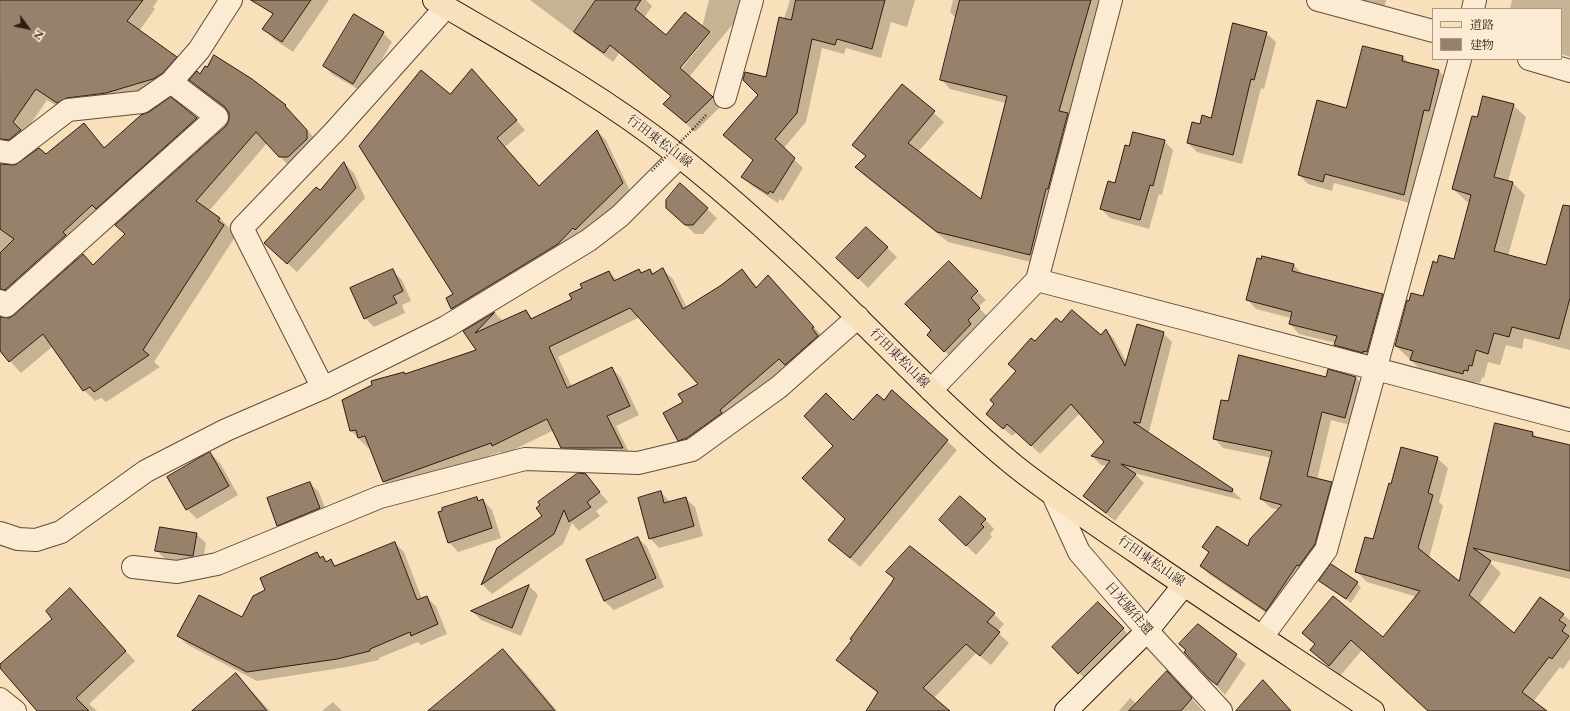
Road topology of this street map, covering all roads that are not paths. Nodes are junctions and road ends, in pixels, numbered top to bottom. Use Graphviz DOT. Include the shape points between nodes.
graph roads {
  1 [pos="231,0"];
  2 [pos="752,0"];
  3 [pos="1111,0"];
  4 [pos="1318,0"];
  5 [pos="440,4"];
  6 [pos="1432,31"];
  7 [pos="1460,60"];
  8 [pos="1532,60"];
  9 [pos="1570,72"];
  10 [pos="172,82"];
  11 [pos="725,97"];
  12 [pos="0,151"];
  13 [pos="679,157"];
  14 [pos="1037,280"];
  15 [pos="0,301"];
  16 [pos="858,317"];
  17 [pos="1375,368"];
  18 [pos="323,388"];
  19 [pos="930,390"];
  20 [pos="1570,420"];
  21 [pos="1053,494"];
  22 [pos="0,533"];
  23 [pos="132,567"];
  24 [pos="1184,585"];
  25 [pos="1147,631"];
  26 [pos="1262,637"];
  27 [pos="0,699"];
  28 [pos="15,711"];
  29 [pos="1066,711"];
  30 [pos="1221,711"];
  31 [pos="1373,711"];
  1 -- 10 [label="street" via="199,50"];
  2 -- 11 [label="street"];
  3 -- 14 [label="street"];
  4 -- 6 [label="street"];
  5 -- 13 [label="main road, 行田東松山線" via="595,95"];
  5 -- 18 [label="street" via="335,131 242,228"];
  7 -- 17 [label="street"];
  8 -- 9 [label="street"];
  10 -- 12 [label="street" via="142,102 68,110 12,153"];
  10 -- 15 [label="street" via="217,117 6,306"];
  13 -- 16 [label="main road, 行田東松山線" via="761,226"];
  13 -- 18 [label="street" via="620,216 589,240 446,326"];
  14 -- 17 [label="street"];
  14 -- 19 [label="street"];
  16 -- 19 [label="main road, 行田東松山線"];
  16 -- 23 [label="street" via="779,387 692,450 638,463 525,459 380,497 217,564 177,572"];
  17 -- 20 [label="street"];
  17 -- 26 [label="street" via="1326,550"];
  18 -- 22 [label="street" via="226,430 146,471 61,532 36,540 18,539"];
  19 -- 21 [label="main road, 行田東松山線" via="975,432"];
  21 -- 24 [label="main road, 行田東松山線"];
  21 -- 25 [label="street, 日光脇往還" via="1079,552"];
  24 -- 25 [label="street"];
  24 -- 26 [label="main road, 行田東松山線"];
  25 -- 29 [label="street"];
  25 -- 30 [label="street, 日光脇往還"];
  26 -- 31 [label="main road, 行田東松山線"];
  27 -- 28 [label="street"];
}
